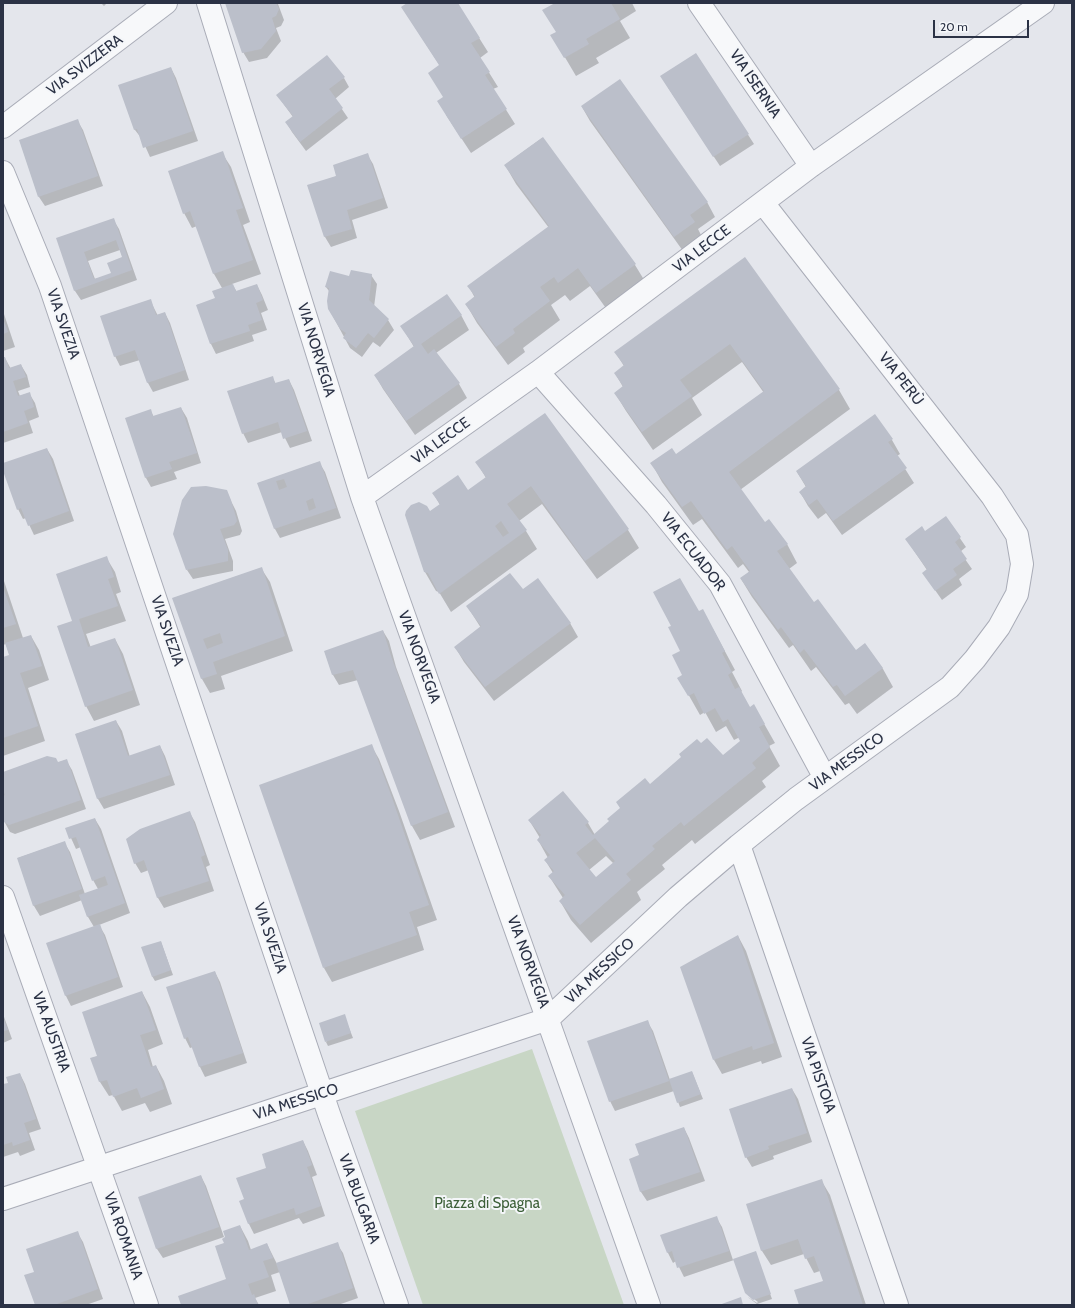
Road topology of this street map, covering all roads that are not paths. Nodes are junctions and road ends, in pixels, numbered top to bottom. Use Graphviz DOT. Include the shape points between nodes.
graph roads {
  1 [pos="166,3"];
  2 [pos="208,3"];
  3 [pos="699,3"];
  4 [pos="1043,3"];
  5 [pos="3,127"];
  6 [pos="811,166"];
  7 [pos="3,172"];
  8 [pos="763,203"];
  9 [pos="538,372"];
  10 [pos="362,497"];
  11 [pos="1022,564"];
  12 [pos="825,778"];
  13 [pos="739,845"];
  14 [pos="3,897"];
  15 [pos="548,1019"];
  16 [pos="322,1094"];
  17 [pos="99,1167"];
  18 [pos="3,1199"];
  19 [pos="147,1305"];
  20 [pos="397,1305"];
  21 [pos="649,1305"];
  22 [pos="897,1305"];
  1 -- 5 [label="street, VIA SVIZZERA"];
  2 -- 10 [label="street, VIA NORVEGIA"];
  3 -- 6 [label="street, VIA ISERNIA"];
  4 -- 6 [label="street, VIA LECCE"];
  6 -- 8 [label="street, VIA LECCE"];
  7 -- 16 [label="street, VIA SVEZIA" via="50,286"];
  8 -- 9 [label="street, VIA LECCE"];
  8 -- 11 [label="street, VIA PERÙ" via="992,496 1017,535"];
  9 -- 10 [label="street, VIA LECCE"];
  9 -- 12 [label="street, VIA ECUADOR" via="656,506 720,584"];
  10 -- 15 [label="street, VIA NORVEGIA"];
  11 -- 12 [label="street, VIA MESSICO" via="1017,594 999,627 950,687"];
  12 -- 13 [label="street, VIA MESSICO"];
  13 -- 15 [label="street, VIA MESSICO" via="678,897"];
  13 -- 22 [label="street, VIA PISTOIA"];
  14 -- 17 [label="street, VIA AUSTRIA"];
  15 -- 16 [label="street, VIA MESSICO"];
  15 -- 21 [label="street, VIA NORVEGIA"];
  16 -- 17 [label="street, VIA MESSICO"];
  16 -- 20 [label="street, VIA BULGARIA"];
  17 -- 18 [label="street, VIA MESSICO"];
  17 -- 19 [label="street, VIA ROMANIA"];
}
